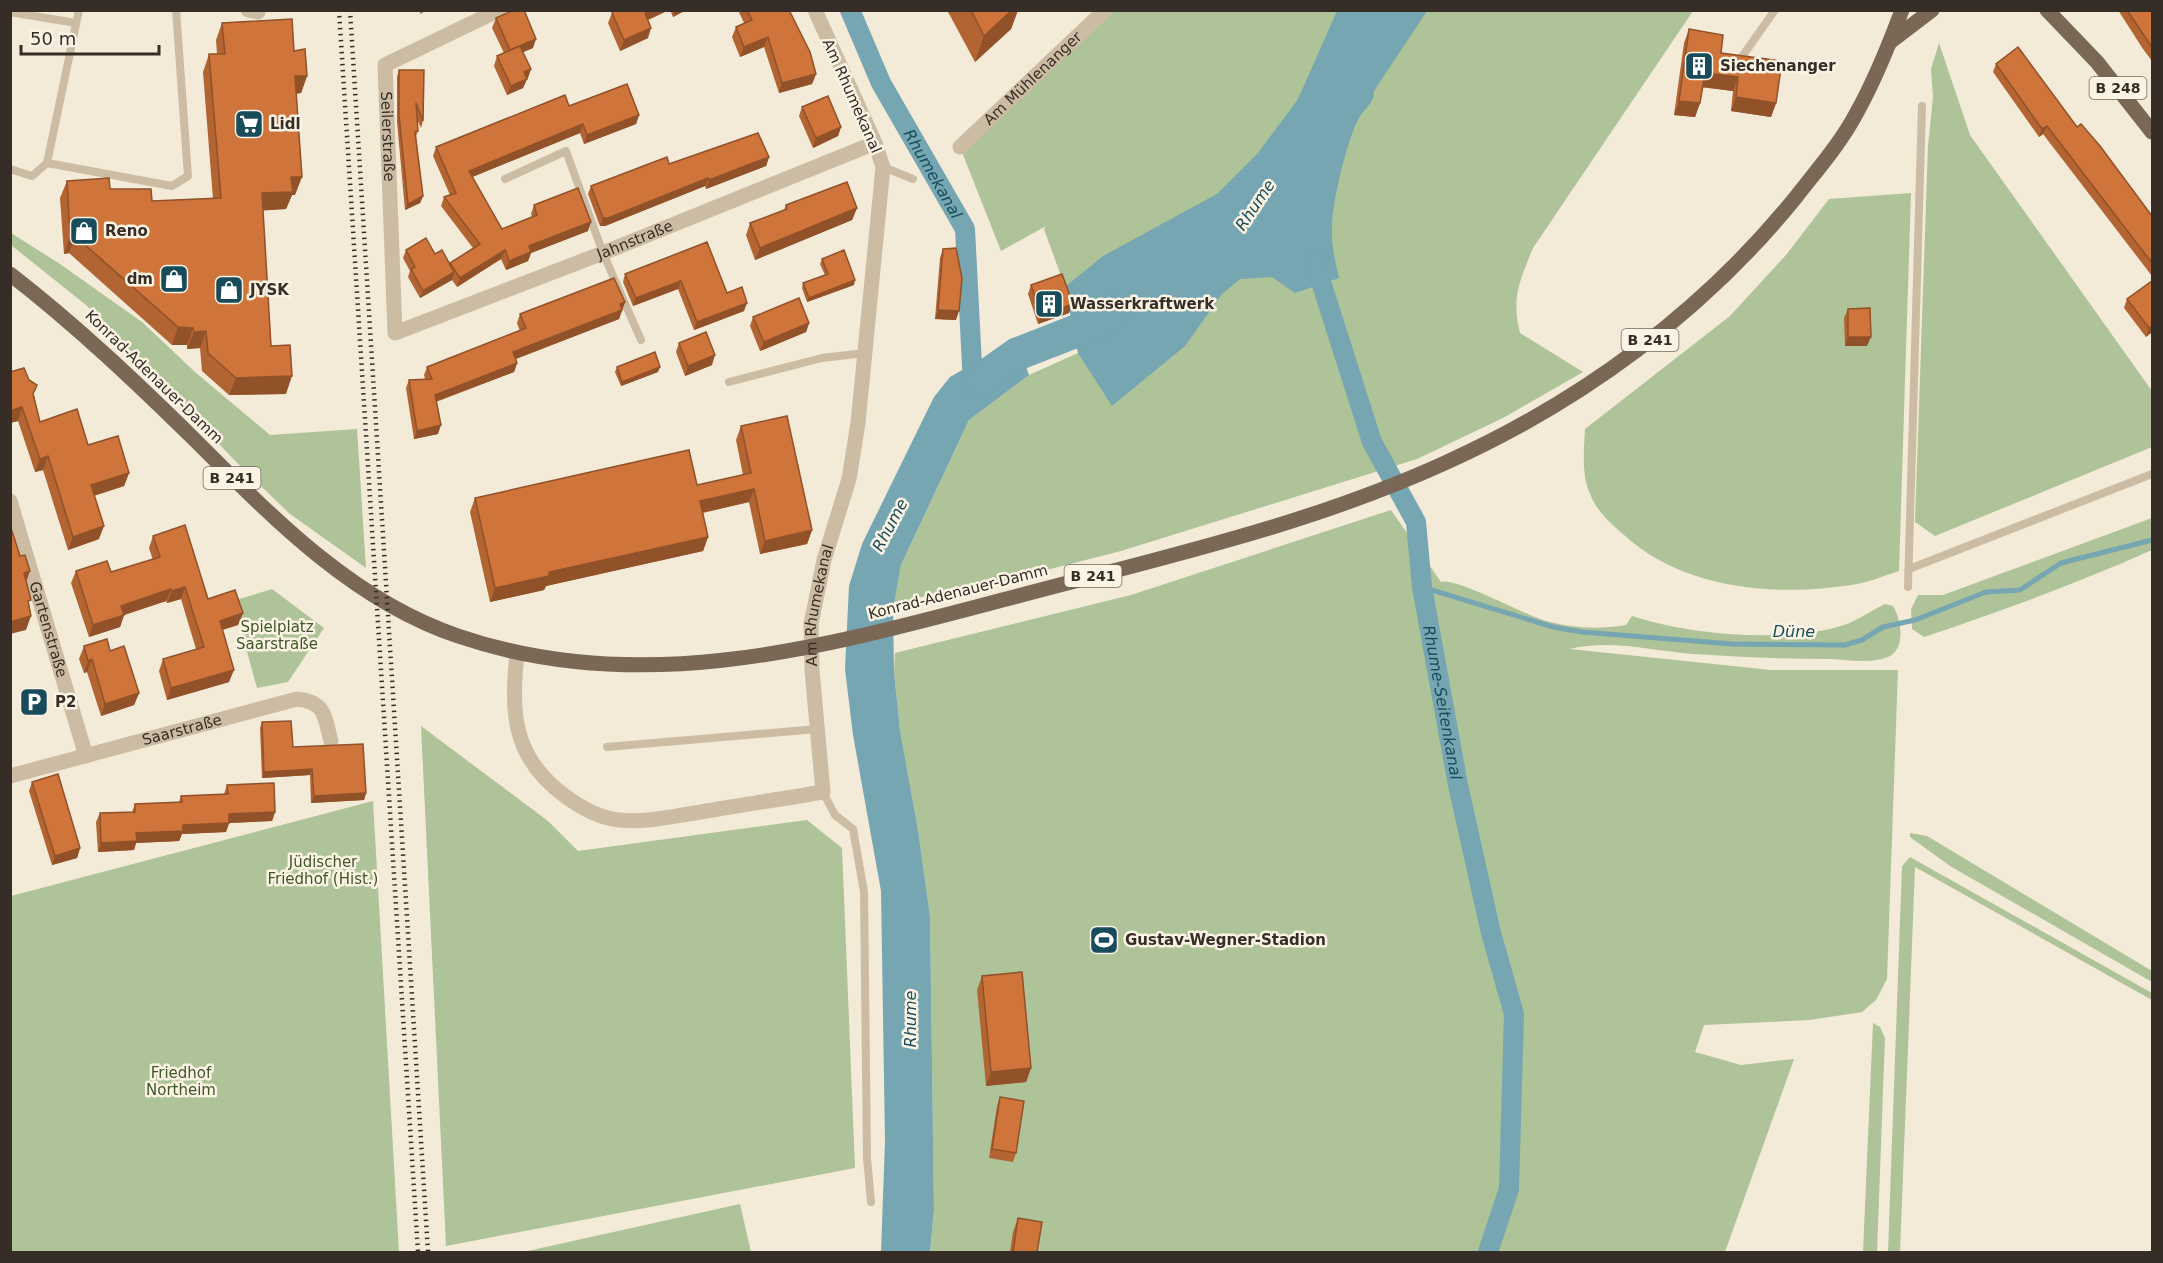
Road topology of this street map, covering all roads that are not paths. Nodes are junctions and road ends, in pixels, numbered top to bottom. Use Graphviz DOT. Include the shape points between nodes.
graph roads {
  1 [pos="79,10"];
  2 [pos="176,10"];
  3 [pos="500,10"];
  4 [pos="815,10"];
  5 [pos="1105,10"];
  6 [pos="1775,10"];
  7 [pos="1902,10"];
  8 [pos="1932,10"];
  9 [pos="2037,10"];
  10 [pos="10,12"];
  11 [pos="2049,13"];
  12 [pos="76,23"];
  13 [pos="1890,42"];
  14 [pos="1739,61"];
  15 [pos="1922,106"];
  16 [pos="2152,132"];
  17 [pos="875,143"];
  18 [pos="960,147"];
  19 [pos="47,163"];
  20 [pos="883,168"];
  21 [pos="10,169"];
  22 [pos="505,179"];
  23 [pos="913,179"];
  24 [pos="603,253"];
  25 [pos="10,274"];
  26 [pos="395,333"];
  27 [pos="641,340"];
  28 [pos="865,353"];
  29 [pos="729,382"];
  30 [pos="2152,474"];
  31 [pos="10,501"];
  32 [pos="1909,569"];
  33 [pos="1908,587"];
  34 [pos="517,653"];
  35 [pos="817,729"];
  36 [pos="331,741"];
  37 [pos="607,747"];
  38 [pos="86,756"];
  39 [pos="10,776"];
  40 [pos="823,792"];
  41 [pos="871,1202"];
  1 -- 12 [label="lane"];
  2 -- 19 [label="lane" via="188,176 172,186"];
  3 -- 26 [label="street, Seilerstraße" via="385,65"];
  4 -- 17 [label="street, Am Rhumekanal"];
  5 -- 18 [label="street, Am Mühlenanger"];
  6 -- 14 [label="lane"];
  7 -- 13 [label="main road, Konrad-Adenauer-Damm / B 241"];
  8 -- 13 [label="main road"];
  9 -- 11 [label="main road, B 248"];
  10 -- 12 [label="lane"];
  11 -- 16 [label="main road, B 248" via="2097,62"];
  12 -- 19 [label="lane"];
  13 -- 34 [label="main road, Konrad-Adenauer-Damm / B 241" via="1856,115 1829,154 1732,268 1682,314 1591,384 1445,464 1281,525 782,654 706,663 627,665"];
  15 -- 32 [label="lane"];
  17 -- 20 [label="street, Am Rhumekanal"];
  17 -- 24 [label="street, Jahnstraße"];
  19 -- 21 [label="lane" via="32,176"];
  20 -- 23 [label="lane"];
  20 -- 28 [label="street, Am Rhumekanal"];
  22 -- 24 [label="lane" via="566,151"];
  24 -- 26 [label="street, Jahnstraße"];
  24 -- 27 [label="lane"];
  25 -- 34 [label="main road, Konrad-Adenauer-Damm / B 241" via="107,357 255,501 355,582 397,608 452,634"];
  28 -- 29 [label="lane" via="822,358"];
  28 -- 35 [label="street, Am Rhumekanal" via="849,479 824,560 812,624"];
  30 -- 32 [label="lane"];
  31 -- 38 [label="street, Gartenstraße"];
  32 -- 33 [label="lane"];
  34 -- 40 [label="street" via="513,698 516,726 526,754 545,782 581,808 618,820 656,819"];
  35 -- 37 [label="lane"];
  35 -- 40 [label="street, Am Rhumekanal"];
  36 -- 38 [label="street, Saarstraße" via="323,711 313,701 297,699"];
  38 -- 39 [label="street, Saarstraße"];
  40 -- 41 [label="lane" via="835,814 853,829 864,892 867,1158"];
}
